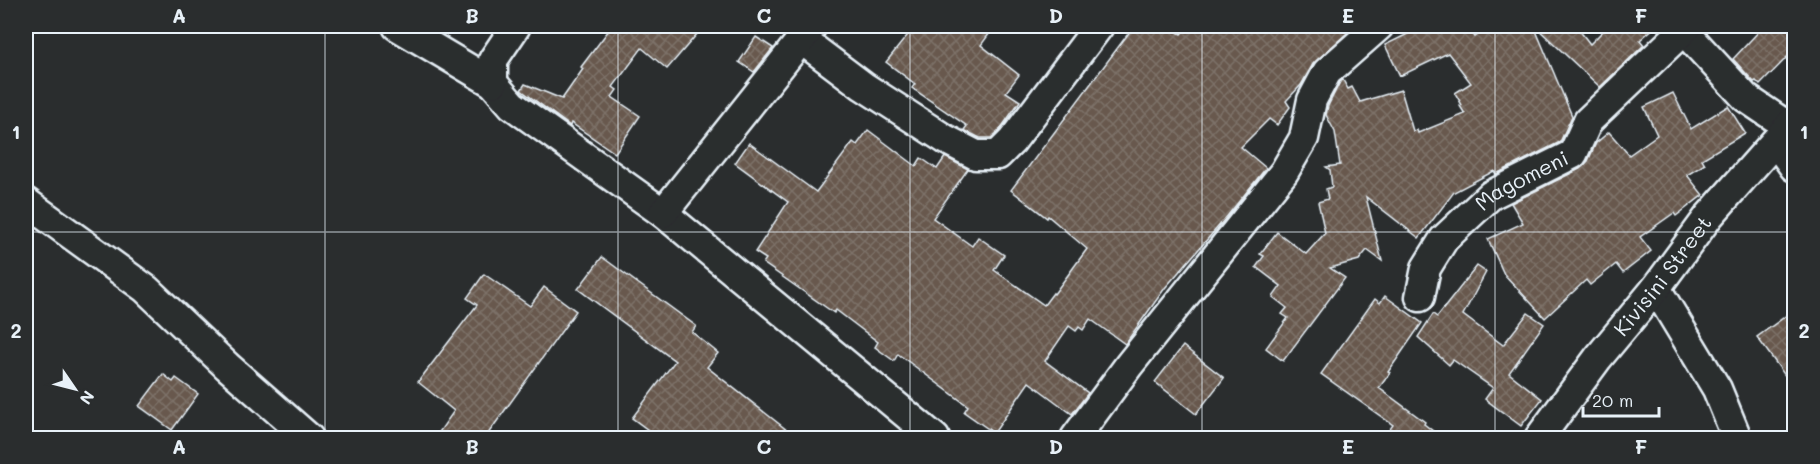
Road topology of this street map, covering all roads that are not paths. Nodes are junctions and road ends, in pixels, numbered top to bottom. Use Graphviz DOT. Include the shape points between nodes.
graph roads {
  1 [pos="398,26"];
  2 [pos="516,26"];
  3 [pos="1099,26"];
  4 [pos="1379,26"];
  5 [pos="1686,28"];
  6 [pos="807,33"];
  7 [pos="494,83"];
  8 [pos="1786,130"];
  9 [pos="1794,167"];
  10 [pos="26,202"];
  11 [pos="663,213"];
  12 [pos="1656,288"];
  13 [pos="1420,297"];
  14 [pos="304,437"];
  15 [pos="935,438"];
  16 [pos="1075,438"];
  17 [pos="1539,438"];
  18 [pos="1737,438"];
  1 -- 7 [label="street"];
  2 -- 7 [label="street" via="493,60"];
  3 -- 6 [label="street" via="998,155 976,155 945,139 863,86"];
  4 -- 16 [label="street" via="1327,72 1312,100 1304,138 1284,172"];
  5 -- 8 [label="street" via="1746,98"];
  5 -- 13 [label="street, Magomeni" via="1588,121 1573,154 1491,195 1444,239 1426,268"];
  6 -- 11 [label="street"];
  7 -- 11 [label="street" via="512,105"];
  8 -- 9 [label="street"];
  8 -- 12 [label="street, Kivisini Street" via="1709,216"];
  10 -- 14 [label="street" via="146,289"];
  11 -- 15 [label="street"];
  12 -- 17 [label="street, Kivisini Street"];
  12 -- 18 [label="street" via="1717,389"];
}
